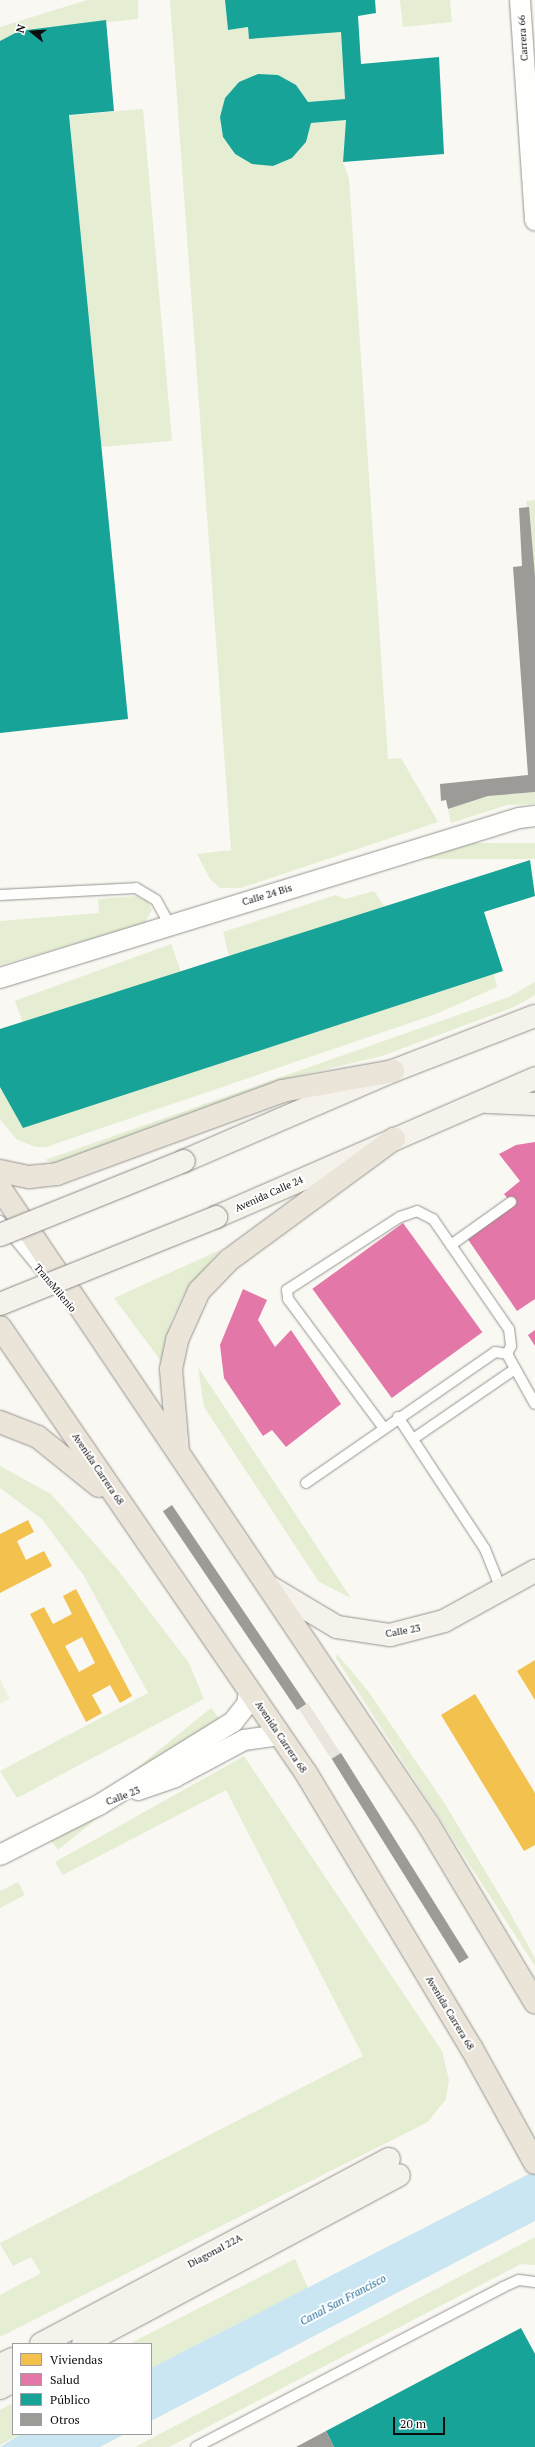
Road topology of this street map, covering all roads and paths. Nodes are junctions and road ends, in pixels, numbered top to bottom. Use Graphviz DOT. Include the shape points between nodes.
graph roads {
  1 [pos="520,0"];
  2 [pos="535,220"];
  3 [pos="535,816"];
  4 [pos="0,895"];
  5 [pos="170,925"];
  6 [pos="0,978"];
  7 [pos="535,1016"];
  8 [pos="393,1071"];
  9 [pos="535,1078"];
  10 [pos="478,1102"];
  11 [pos="535,1104"];
  12 [pos="394,1139"];
  13 [pos="0,1171"];
  14 [pos="0,1188"];
  15 [pos="511,1202"];
  16 [pos="0,1221"];
  17 [pos="0,1235"];
  18 [pos="451,1245"];
  19 [pos="0,1304"];
  20 [pos="0,1320"];
  21 [pos="0,1327"];
  22 [pos="507,1354"];
  23 [pos="111,1355"];
  24 [pos="515,1369"];
  25 [pos="51,1400"];
  26 [pos="535,1404"];
  27 [pos="398,1417"];
  28 [pos="0,1422"];
  29 [pos="383,1427"];
  30 [pos="413,1439"];
  31 [pos="179,1459"];
  32 [pos="306,1483"];
  33 [pos="126,1511"];
  34 [pos="535,1571"];
  35 [pos="270,1587"];
  36 [pos="501,1589"];
  37 [pos="249,1691"];
  38 [pos="280,1735"];
  39 [pos="99,1805"];
  40 [pos="0,1855"];
  41 [pos="535,2002"];
  42 [pos="534,2161"];
  43 [pos="533,2281"];
  44 [pos="44,2343"];
  45 [pos="85,2343"];
  46 [pos="12,2359"];
  47 [pos="0,2365"];
  48 [pos="12,2382"];
  49 [pos="0,2388"];
  50 [pos="196,2447"];
  1 -- 2 [label="street, Carrera 66"];
  3 -- 5 [label="street, Calle 24 Bis" via="519,818"];
  4 -- 5 [label="lane" via="136,888 156,900"];
  5 -- 6 [label="street, Calle 24 Bis"];
  7 -- 8 [label="main road"];
  8 -- 13 [label="main road" via="282,1091 57,1174 29,1177"];
  8 -- 17 [label="main road, bridge" via="184,1161"];
  9 -- 10 [label="main road, Avenida Calle 24"];
  10 -- 11 [label="main road"];
  10 -- 12 [label="main road, Avenida Calle 24"];
  12 -- 19 [label="main road, Avenida Calle 24, bridge" via="216,1217"];
  12 -- 31 [label="main road" via="229,1260 198,1291 176,1340 171,1369 172,1412"];
  14 -- 23 [label="main road"];
  15 -- 18 [label="lane"];
  16 -- 23 [label="lane, TransMilenio"];
  18 -- 22 [label="lane" via="510,1329 511,1346"];
  18 -- 29 [label="lane" via="434,1219 417,1211 400,1217 287,1290 288,1299"];
  20 -- 25 [label="lane"];
  21 -- 25 [label="main road, Avenida Carrera 68"];
  22 -- 24 [label="lane"];
  22 -- 27 [label="lane" via="495,1352"];
  23 -- 31 [label="main road"];
  24 -- 26 [label="lane"];
  24 -- 30 [label="lane"];
  25 -- 33 [label="main road, Avenida Carrera 68"];
  27 -- 29 [label="lane"];
  27 -- 30 [label="lane"];
  28 -- 33 [label="main road" via="38,1437 61,1453"];
  29 -- 32 [label="lane"];
  30 -- 36 [label="lane" via="485,1549"];
  31 -- 35 [label="main road"];
  33 -- 37 [label="main road, Avenida Carrera 68"];
  34 -- 36 [label="main road, Calle 23"];
  35 -- 36 [label="main road, Calle 23" via="337,1627 390,1635 444,1621"];
  35 -- 41 [label="main road" via="428,1824"];
  37 -- 38 [label="main road, Avenida Carrera 68"];
  37 -- 39 [label="street, Calle 23" via="247,1704 233,1722"];
  38 -- 39 [label="street, Calle 23" via="244,1740 175,1777"];
  38 -- 42 [label="main road, Avenida Carrera 68" via="472,2049"];
  39 -- 40 [label="street, Calle 23"];
  43 -- 50 [label="lane" via="503,2287"];
  44 -- 45 [label="main road, Diagonal 22A" via="394,2167"];
  46 -- 47 [label="main road"];
  48 -- 49 [label="main road"];
}
